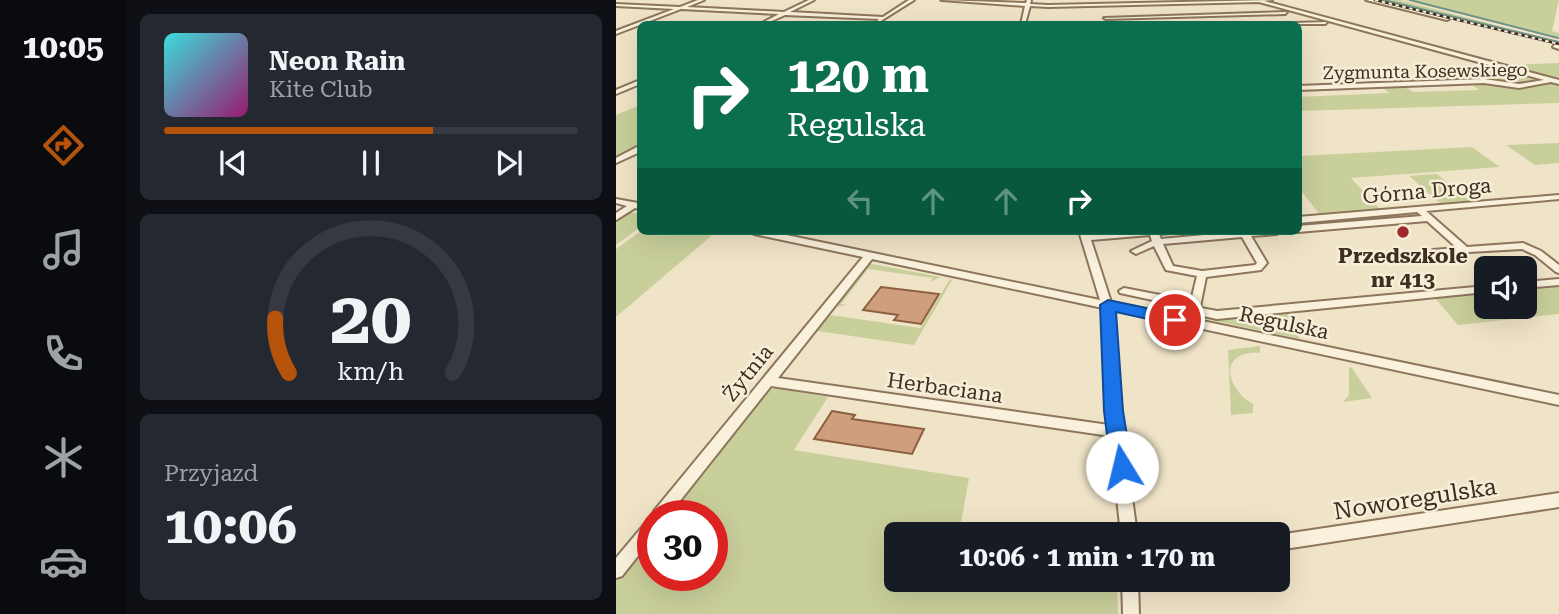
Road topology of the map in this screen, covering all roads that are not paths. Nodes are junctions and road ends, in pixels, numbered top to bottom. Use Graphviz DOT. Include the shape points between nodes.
graph roads {
  1 [pos="702,0"];
  2 [pos="812,0"];
  3 [pos="912,0"];
  4 [pos="943,0"];
  5 [pos="1238,0"];
  6 [pos="1255,0"];
  7 [pos="1270,0"];
  8 [pos="1368,0"];
  9 [pos="982,1"];
  10 [pos="1219,1"];
  11 [pos="1029,2"];
  12 [pos="616,5"];
  13 [pos="682,8"];
  14 [pos="1298,12"];
  15 [pos="786,13"];
  16 [pos="1171,17"];
  17 [pos="884,18"];
  18 [pos="1106,18"];
  19 [pos="1447,19"];
  20 [pos="647,21"];
  21 [pos="769,21"];
  22 [pos="879,21"];
  23 [pos="1024,21"];
  24 [pos="1336,23"];
  25 [pos="1302,24"];
  26 [pos="637,25"];
  27 [pos="618,32"];
  28 [pos="637,32"];
  29 [pos="1551,80"];
  30 [pos="1559,82"];
  31 [pos="637,83"];
  32 [pos="1302,88"];
  33 [pos="616,92"];
  34 [pos="637,150"];
  35 [pos="616,161"];
  36 [pos="1559,197"];
  37 [pos="616,201"];
  38 [pos="637,206"];
  39 [pos="637,206"];
  40 [pos="1419,209"];
  41 [pos="616,217"];
  42 [pos="1429,218"];
  43 [pos="1302,220"];
  44 [pos="1302,229"];
  45 [pos="772,235"];
  46 [pos="1084,235"];
  47 [pos="1215,235"];
  48 [pos="1246,235"];
  49 [pos="1465,236"];
  50 [pos="1155,237"];
  51 [pos="1451,237"];
  52 [pos="1464,249"];
  53 [pos="1136,251"];
  54 [pos="1436,251"];
  55 [pos="869,256"];
  56 [pos="1559,270"];
  57 [pos="1202,274"];
  58 [pos="1559,282"];
  59 [pos="1537,284"];
  60 [pos="1474,290"];
  61 [pos="1125,291"];
  62 [pos="1108,305"];
  63 [pos="1194,305"];
  64 [pos="769,381"];
  65 [pos="1559,401"];
  66 [pos="1116,431"];
  67 [pos="672,500"];
  68 [pos="1559,500"];
  69 [pos="1127,522"];
  70 [pos="1290,541"];
  71 [pos="637,544"];
  72 [pos="616,570"];
  73 [pos="1130,592"];
  74 [pos="1131,614"];
  1 -- 13 [label="street"];
  2 -- 15 [label="street"];
  3 -- 17 [label="street"];
  4 -- 9 [label="street"];
  5 -- 6 [label="street"];
  5 -- 10 [label="street"];
  6 -- 7 [label="street"];
  6 -- 14 [label="street"];
  8 -- 19 [label="street"];
  9 -- 11 [label="street"];
  10 -- 11 [label="street"];
  11 -- 23 [label="street"];
  12 -- 13 [label="street"];
  13 -- 15 [label="street"];
  13 -- 20 [label="street"];
  14 -- 16 [label="street"];
  14 -- 18 [label="street"];
  14 -- 24 [label="street"];
  15 -- 17 [label="street"];
  15 -- 21 [label="street"];
  17 -- 22 [label="street"];
  24 -- 25 [label="street"];
  24 -- 29 [label="street"];
  26 -- 27 [label="street"];
  27 -- 28 [label="street"];
  29 -- 30 [label="street"];
  29 -- 32 [label="street, Zygmunta Kosewskiego" via="1524,86 1480,81"];
  31 -- 33 [label="street"];
  34 -- 35 [label="street"];
  36 -- 40 [label="street, Górna Droga"];
  37 -- 38 [label="street"];
  39 -- 41 [label="street"];
  40 -- 42 [label="street"];
  40 -- 43 [label="street, Górna Droga"];
  42 -- 44 [label="street"];
  42 -- 51 [label="street"];
  45 -- 55 [label="street, Regulska"];
  46 -- 50 [label="street"];
  46 -- 62 [label="street"];
  47 -- 50 [label="street"];
  48 -- 57 [label="street" via="1260,267"];
  49 -- 51 [label="street"];
  50 -- 53 [label="street"];
  50 -- 57 [label="street" via="1169,268"];
  51 -- 52 [label="street"];
  52 -- 54 [label="street"];
  52 -- 56 [label="street" via="1523,246"];
  55 -- 62 [label="street, Regulska"];
  55 -- 64 [label="street, Żytnia"];
  57 -- 63 [label="street"];
  58 -- 59 [label="street"];
  60 -- 63 [label="street" via="1229,316 1198,311"];
  61 -- 63 [label="street"];
  62 -- 65 [label="street, Regulska"];
  62 -- 66 [label="street"];
  64 -- 66 [label="street, Herbaciana"];
  64 -- 67 [label="street, Żytnia"];
  66 -- 69 [label="street"];
  68 -- 70 [label="street, Noworegulska"];
  71 -- 72 [label="street"];
  73 -- 74 [label="street"];
}
